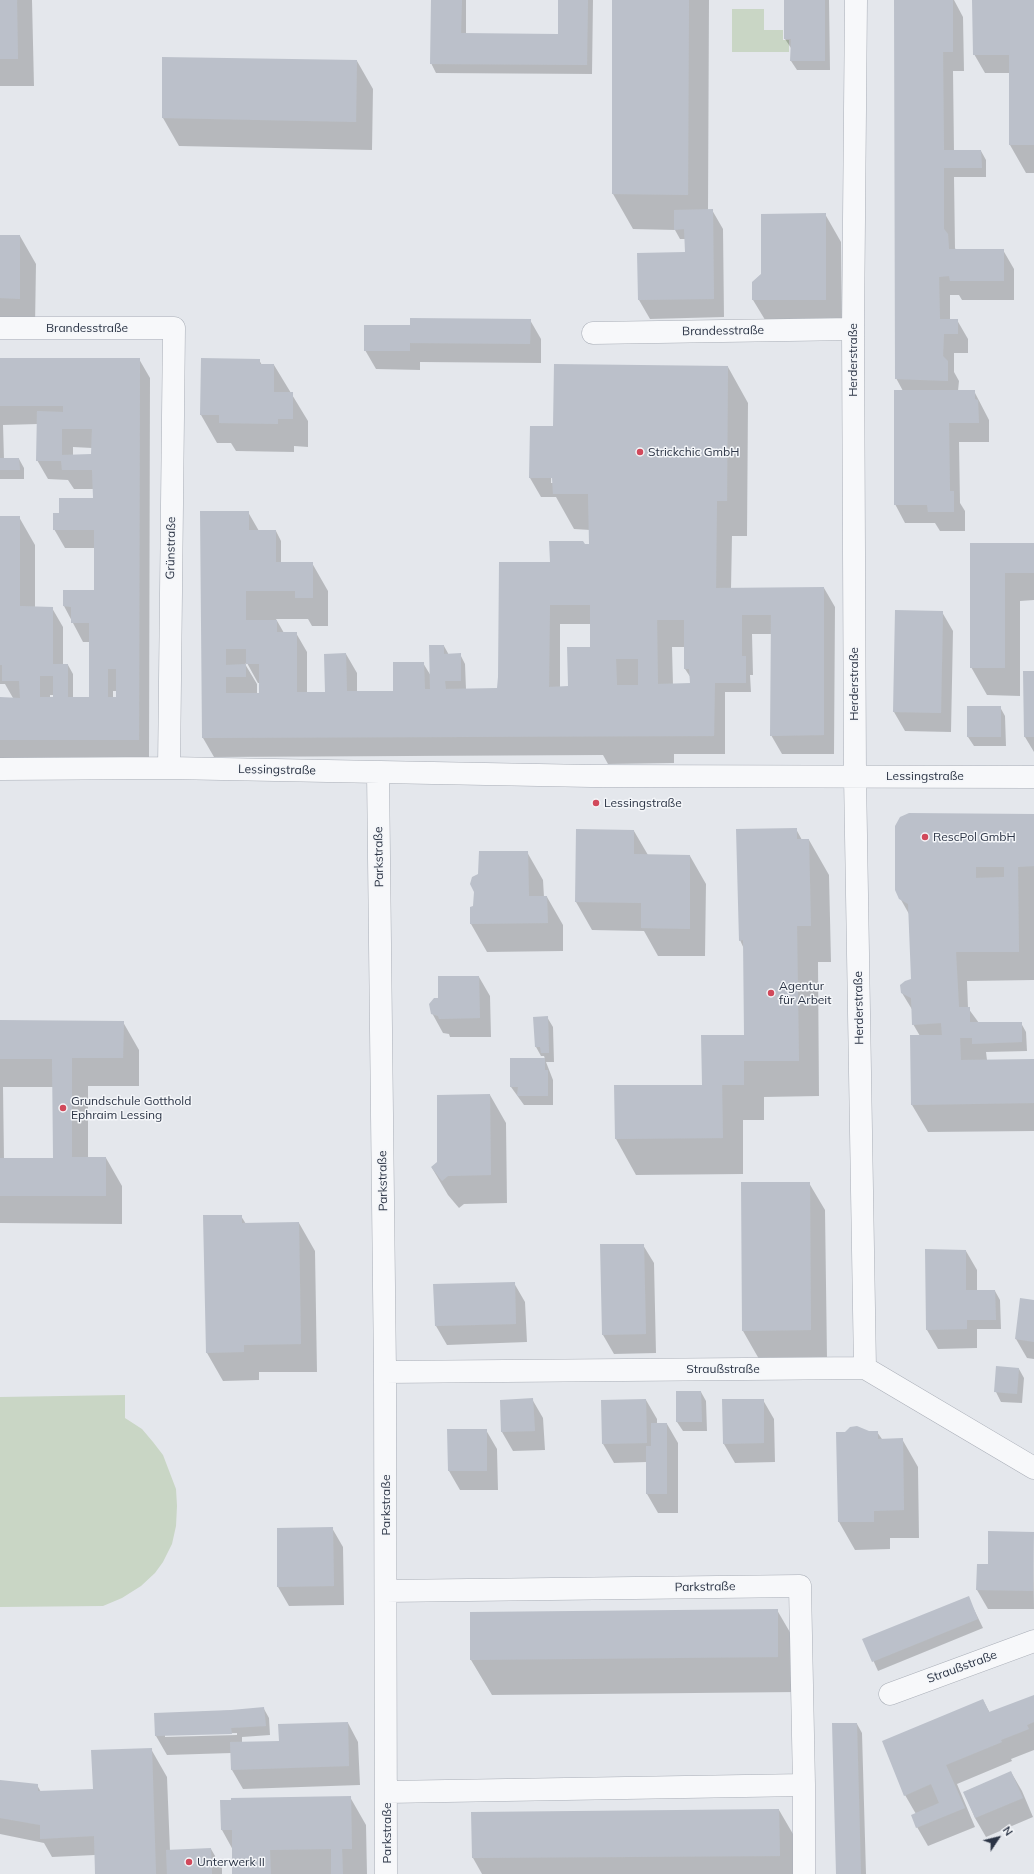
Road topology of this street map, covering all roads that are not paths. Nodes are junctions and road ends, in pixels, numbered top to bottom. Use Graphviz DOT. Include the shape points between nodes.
graph roads {
  1 [pos="856,0"];
  2 [pos="0,328"];
  3 [pos="174,328"];
  4 [pos="853,329"];
  5 [pos="593,333"];
  6 [pos="169,768"];
  7 [pos="0,769"];
  8 [pos="378,772"];
  9 [pos="854,776"];
  10 [pos="1034,777"];
  11 [pos="865,1368"];
  12 [pos="385,1372"];
  13 [pos="1034,1468"];
  14 [pos="386,1591"];
  15 [pos="1034,1641"];
  16 [pos="890,1694"];
  17 [pos="804,1785"];
  18 [pos="387,1792"];
  19 [pos="386,1874"];
  20 [pos="804,1874"];
  1 -- 4 [label="street, Herderstraße"];
  2 -- 3 [label="street, Brandesstraße"];
  3 -- 6 [label="street, Grünstraße"];
  4 -- 5 [label="street, Brandesstraße"];
  4 -- 9 [label="street, Herderstraße"];
  6 -- 7 [label="street, Lessingstraße"];
  6 -- 8 [label="street, Lessingstraße"];
  8 -- 9 [label="street, Lessingstraße" via="591,776"];
  8 -- 12 [label="street, Parkstraße"];
  9 -- 10 [label="street, Lessingstraße"];
  9 -- 11 [label="street, Herderstraße"];
  11 -- 12 [label="street, Straußstraße"];
  11 -- 13 [label="street"];
  12 -- 14 [label="street, Parkstraße"];
  14 -- 17 [label="street, Parkstraße" via="800,1586"];
  14 -- 18 [label="street, Parkstraße"];
  15 -- 16 [label="street, Straußstraße"];
  17 -- 18 [label="street, Parkstraße"];
  17 -- 20 [label="street, Parkstraße"];
  18 -- 19 [label="street, Parkstraße"];
}
